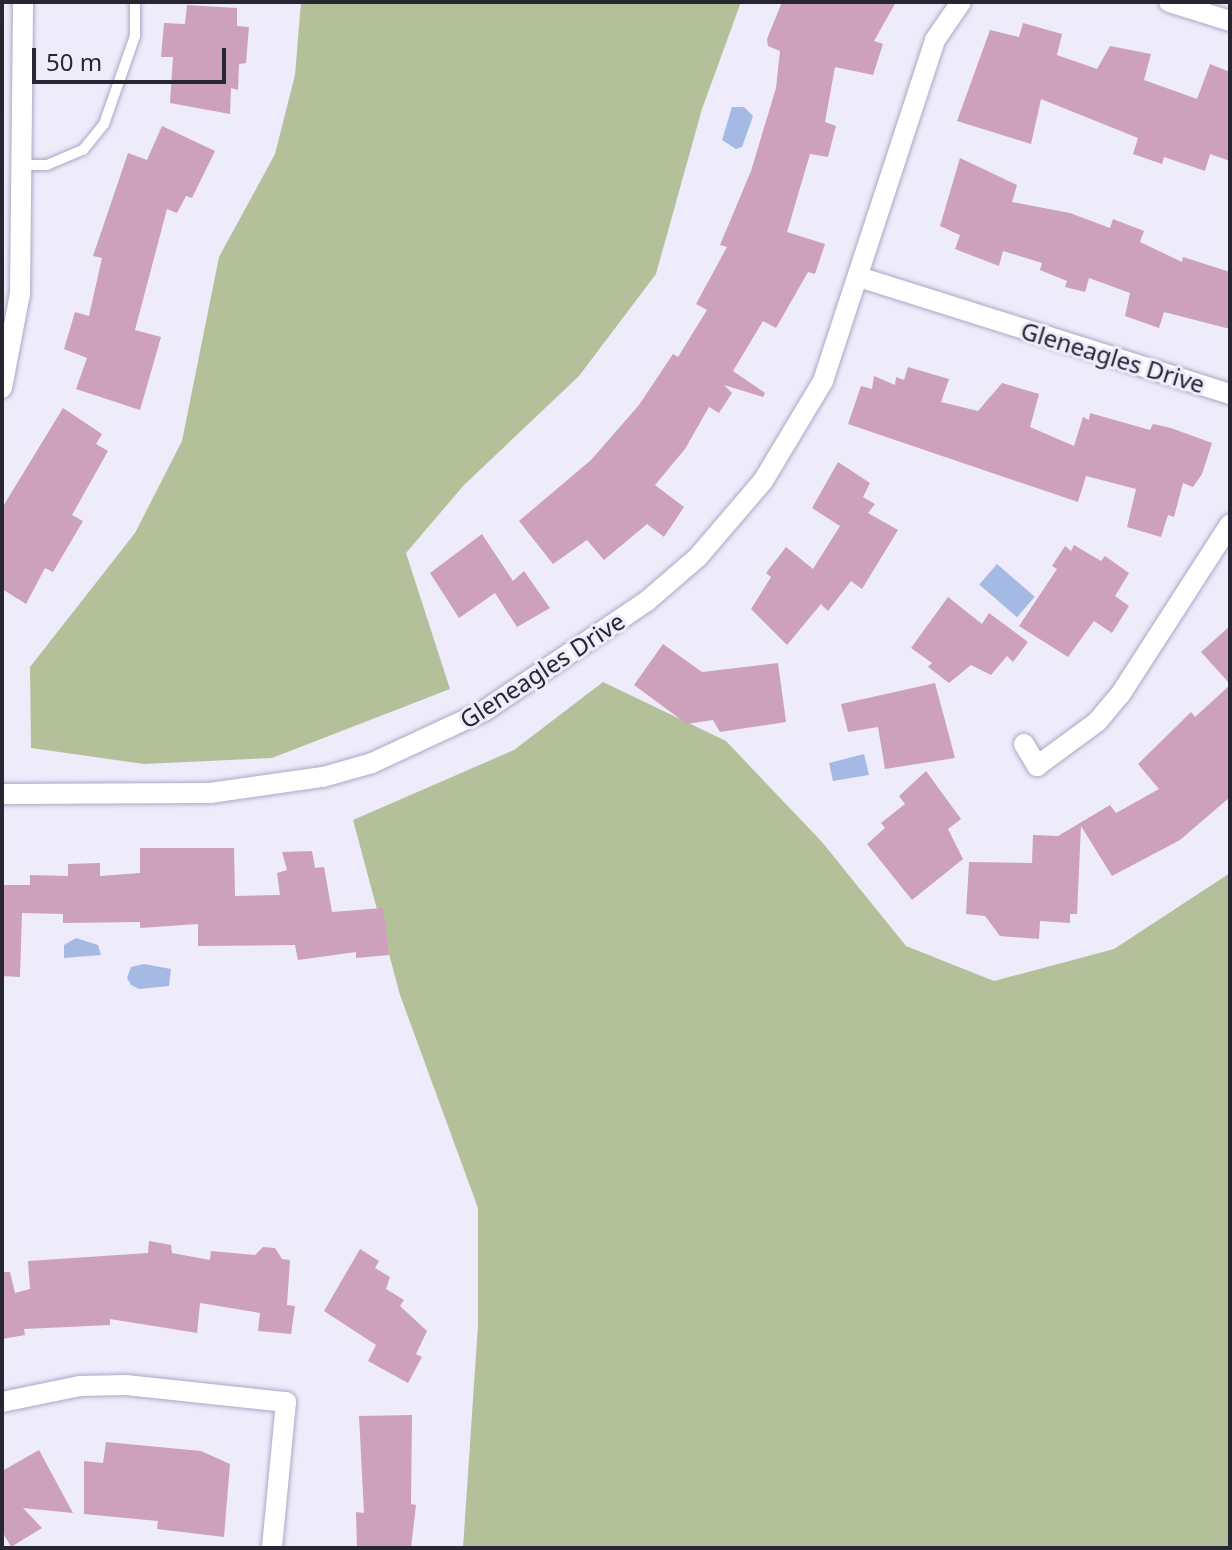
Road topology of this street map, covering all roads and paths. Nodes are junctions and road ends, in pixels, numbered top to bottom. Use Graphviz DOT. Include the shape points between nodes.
graph roads {
  1 [pos="23,2"];
  2 [pos="135,2"];
  3 [pos="961,2"];
  4 [pos="1169,2"];
  5 [pos="1230,21"];
  6 [pos="21,165"];
  7 [pos="859,277"];
  8 [pos="2,388"];
  9 [pos="1230,394"];
  10 [pos="1230,524"];
  11 [pos="1024,744"];
  12 [pos="2,794"];
  13 [pos="2,1402"];
  14 [pos="272,1548"];
  1 -- 6 [label="street"];
  2 -- 6 [label="lane" via="135,36 104,124 83,150 47,165"];
  3 -- 7 [label="street, Gleneagles Drive" via="935,40"];
  4 -- 5 [label="street"];
  6 -- 8 [label="street" via="20,294"];
  7 -- 9 [label="street, Gleneagles Drive"];
  7 -- 12 [label="street, Gleneagles Drive" via="823,381 763,481 732,520 647,601 484,711 372,763 260,789"];
  10 -- 11 [label="street" via="1120,695 1097,722 1037,766"];
  13 -- 14 [label="street" via="54,1389 126,1385 286,1402"];
}
